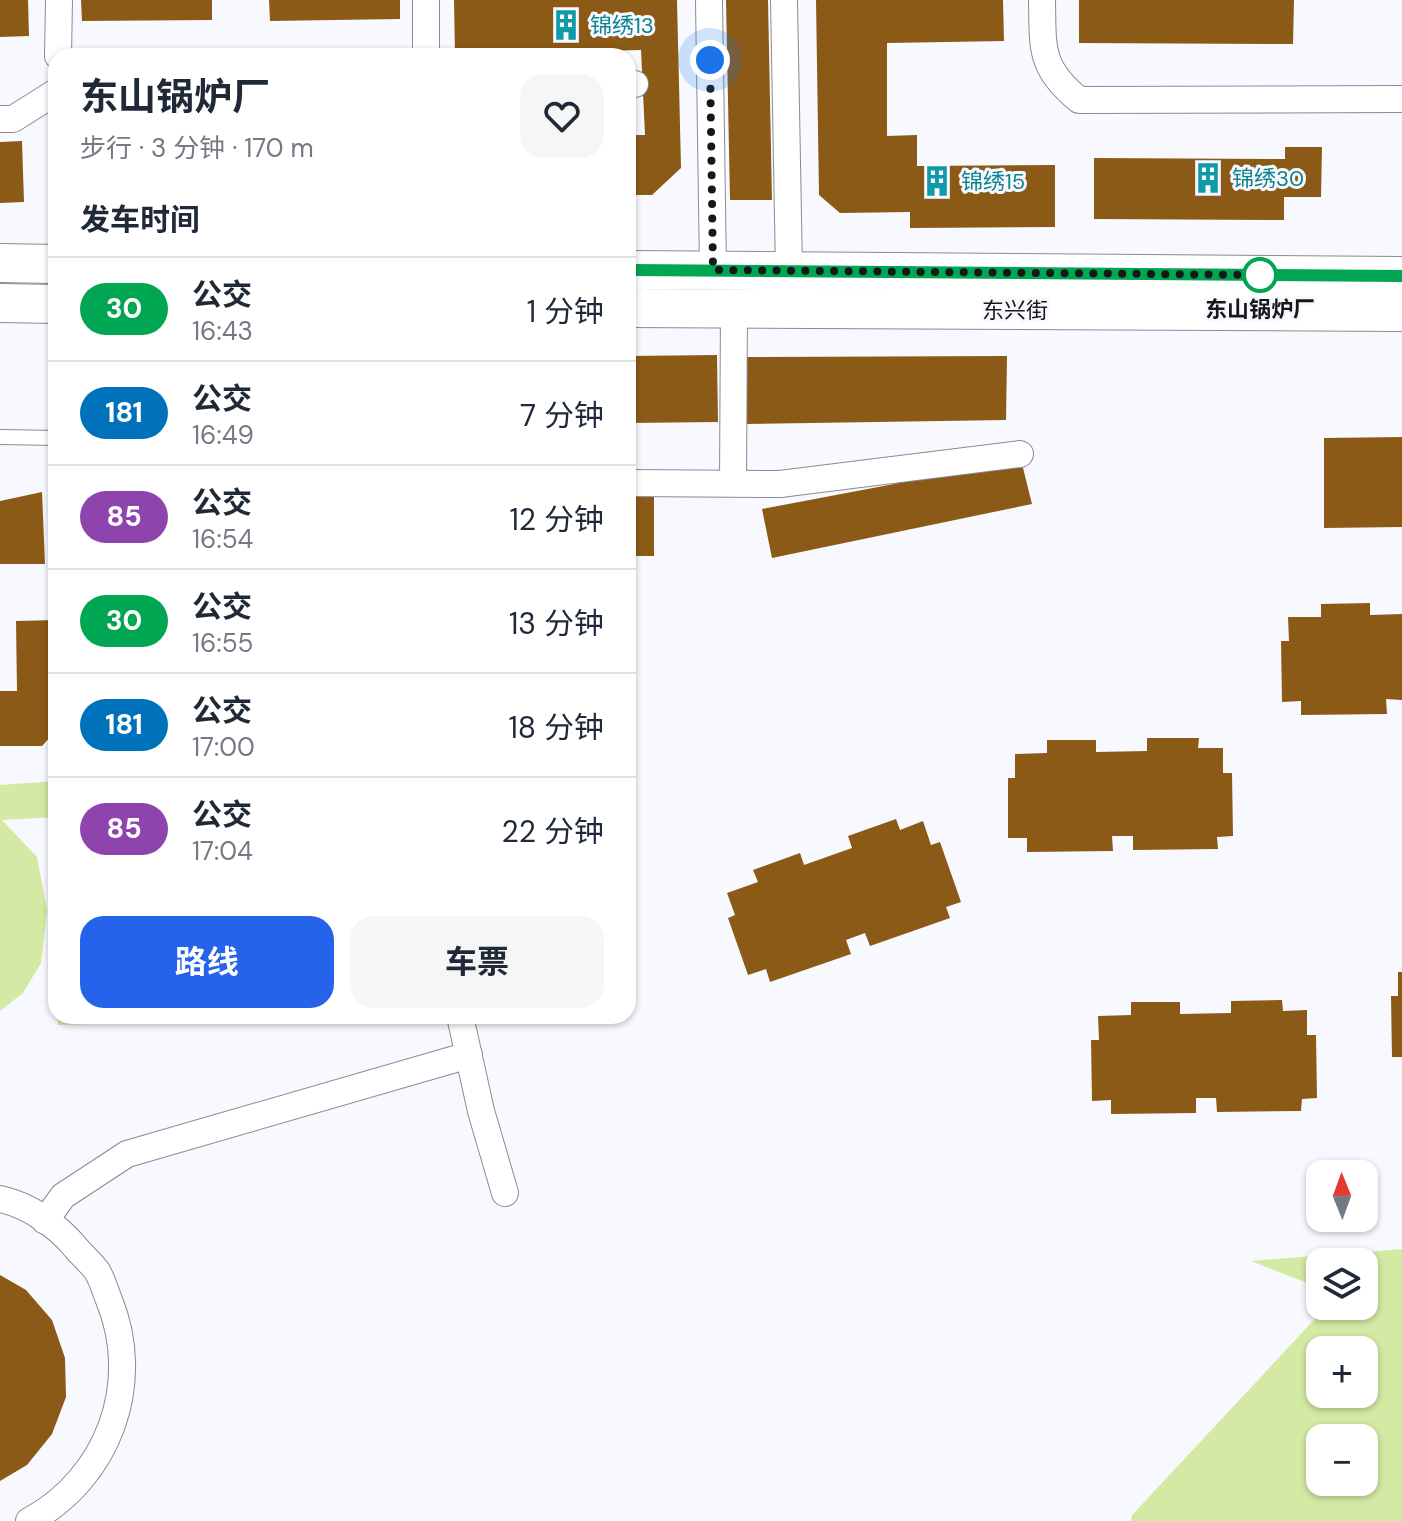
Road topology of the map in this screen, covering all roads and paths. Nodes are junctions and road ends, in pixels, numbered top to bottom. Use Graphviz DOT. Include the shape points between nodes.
graph roads {
  1 [pos="59,0"];
  2 [pos="426,0"];
  3 [pos="709,0"];
  4 [pos="784,0"];
  5 [pos="1042,0"];
  6 [pos="58,48"];
  7 [pos="426,48"];
  8 [pos="48,97"];
  9 [pos="1402,99"];
  10 [pos="0,119"];
  11 [pos="0,263"];
  12 [pos="48,264"];
  13 [pos="636,270"];
  14 [pos="713,270"];
  15 [pos="789,271"];
  16 [pos="1402,276"];
  17 [pos="0,303"];
  18 [pos="48,304"];
  19 [pos="636,308"];
  20 [pos="724,308"];
  21 [pos="789,309"];
  22 [pos="1402,312"];
  23 [pos="0,437"];
  24 [pos="48,438"];
  25 [pos="1020,454"];
  26 [pos="636,483"];
  27 [pos="733,483"];
  28 [pos="462,1024"];
  29 [pos="469,1055"];
  30 [pos="505,1193"];
  31 [pos="0,1199"];
  32 [pos="45,1221"];
  33 [pos="29,1521"];
  1 -- 6 [label="street"];
  2 -- 7 [label="street"];
  3 -- 14 [label="street"];
  4 -- 15 [label="street"];
  5 -- 9 [label="street" via="1049,69 1079,100"];
  8 -- 10 [label="street" via="13,119"];
  11 -- 12 [label="main road"];
  13 -- 14 [label="main road, 东兴街"];
  14 -- 15 [label="main road, 东兴街"];
  14 -- 20 [label="main road"];
  15 -- 16 [label="main road, 东兴街"];
  15 -- 21 [label="main road"];
  17 -- 18 [label="main road"];
  19 -- 20 [label="main road, 东兴街"];
  20 -- 21 [label="main road, 东兴街"];
  20 -- 27 [label="street"];
  21 -- 22 [label="main road, 东兴街"];
  23 -- 24 [label="lane"];
  25 -- 27 [label="street" via="780,484"];
  26 -- 27 [label="street"];
  28 -- 29 [label="street"];
  29 -- 30 [label="street"];
  29 -- 32 [label="street" via="127,1154 63,1196"];
  31 -- 32 [label="street"];
  32 -- 33 [label="street" via="61,1230 98,1273 120,1326 123,1383 109,1437 77,1485"];
}
